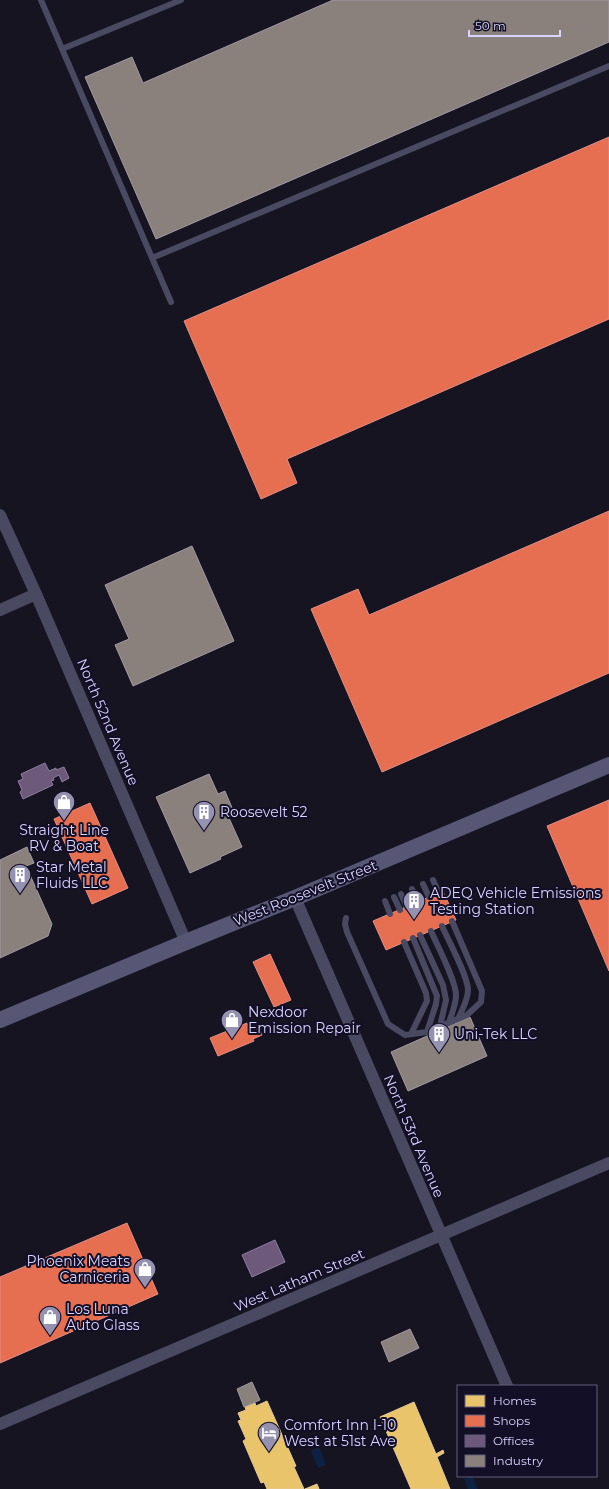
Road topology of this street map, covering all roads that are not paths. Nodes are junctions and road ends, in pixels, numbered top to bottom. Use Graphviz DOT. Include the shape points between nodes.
graph roads {
  1 [pos="41,0"];
  2 [pos="180,0"];
  3 [pos="62,49"];
  4 [pos="609,66"];
  5 [pos="152,258"];
  6 [pos="171,302"];
  7 [pos="0,515"];
  8 [pos="36,594"];
  9 [pos="0,610"];
  10 [pos="609,765"];
  11 [pos="433,880"];
  12 [pos="423,884"];
  13 [pos="412,889"];
  14 [pos="440,893"];
  15 [pos="401,894"];
  16 [pos="394,897"];
  17 [pos="429,897"];
  18 [pos="295,898"];
  19 [pos="385,901"];
  20 [pos="418,902"];
  21 [pos="407,907"];
  22 [pos="400,910"];
  23 [pos="390,914"];
  24 [pos="346,918"];
  25 [pos="452,922"];
  26 [pos="442,926"];
  27 [pos="430,931"];
  28 [pos="420,935"];
  29 [pos="413,938"];
  30 [pos="186,942"];
  31 [pos="404,942"];
  32 [pos="458,1019"];
  33 [pos="0,1020"];
  34 [pos="449,1022"];
  35 [pos="440,1026"];
  36 [pos="427,1032"];
  37 [pos="411,1034"];
  38 [pos="609,1163"];
  39 [pos="441,1236"];
  40 [pos="507,1385"];
  41 [pos="0,1424"];
  1 -- 3 [label="lane"];
  2 -- 3 [label="lane"];
  3 -- 5 [label="lane"];
  4 -- 5 [label="lane"];
  5 -- 6 [label="lane"];
  7 -- 8 [label="street, North 52nd Avenue"];
  8 -- 9 [label="street"];
  8 -- 30 [label="street, North 52nd Avenue"];
  10 -- 18 [label="street, West Roosevelt Street"];
  11 -- 14 [label="lane"];
  12 -- 17 [label="lane"];
  13 -- 20 [label="lane"];
  15 -- 21 [label="lane"];
  16 -- 22 [label="lane"];
  18 -- 30 [label="street, West Roosevelt Street"];
  18 -- 39 [label="street, North 53rd Avenue"];
  19 -- 23 [label="lane"];
  24 -- 37 [label="lane" via="347,932 388,1024 405,1035"];
  25 -- 32 [label="lane" via="482,991 481,1002 467,1015"];
  26 -- 32 [label="lane" via="466,979 468,990"];
  27 -- 34 [label="lane" via="454,983 455,1005"];
  28 -- 35 [label="lane" via="443,985 446,1000"];
  29 -- 36 [label="lane" via="437,996"];
  30 -- 33 [label="street, West Roosevelt Street"];
  31 -- 37 [label="lane" via="427,1001"];
  32 -- 34 [label="lane"];
  34 -- 35 [label="lane"];
  35 -- 36 [label="lane"];
  36 -- 37 [label="lane"];
  38 -- 39 [label="street, West Latham Street"];
  39 -- 40 [label="street, North 53rd Avenue"];
  39 -- 41 [label="street, West Latham Street"];
}
